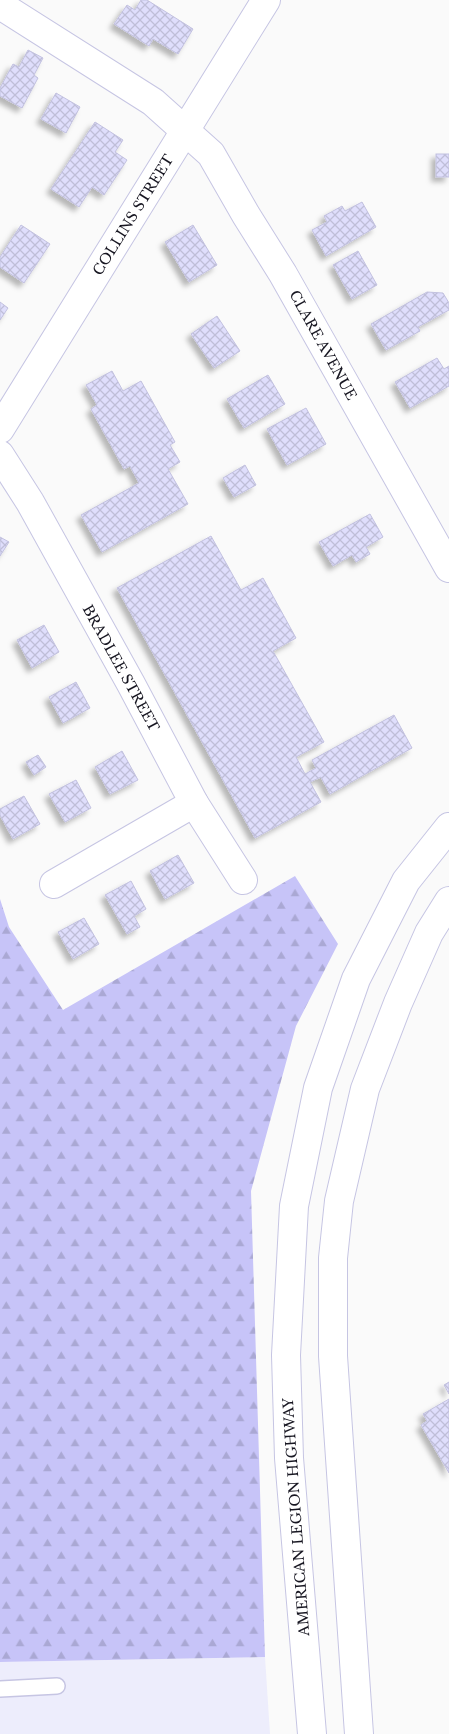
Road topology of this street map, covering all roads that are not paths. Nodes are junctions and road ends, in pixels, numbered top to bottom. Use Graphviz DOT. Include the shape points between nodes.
graph roads {
  1 [pos="266,0"];
  2 [pos="0,5"];
  3 [pos="185,131"];
  4 [pos="0,429"];
  5 [pos="0,455"];
  6 [pos="449,568"];
  7 [pos="194,803"];
  8 [pos="449,827"];
  9 [pos="243,880"];
  10 [pos="54,884"];
  11 [pos="449,901"];
  12 [pos="57,1686"];
  13 [pos="0,1689"];
  14 [pos="312,1734"];
  15 [pos="358,1734"];
  1 -- 3 [label="street, COLLINS STREET"];
  2 -- 3 [label="street, CLARE AVENUE" via="153,102"];
  3 -- 4 [label="street, COLLINS STREET"];
  3 -- 6 [label="street, CLARE AVENUE" via="211,154 284,274"];
  5 -- 7 [label="street, BRADLEE STREET" via="30,502"];
  7 -- 9 [label="street, BRADLEE STREET"];
  7 -- 10 [label="street"];
  8 -- 14 [label="street, AMERICAN LEGION HIGHWAY" via="406,881 356,979 318,1088 294,1206 286,1355 289,1458"];
  11 -- 15 [label="street" via="429,933 398,1002 365,1089 338,1201 333,1258 333,1356"];
  12 -- 13 [label="lane"];
}
